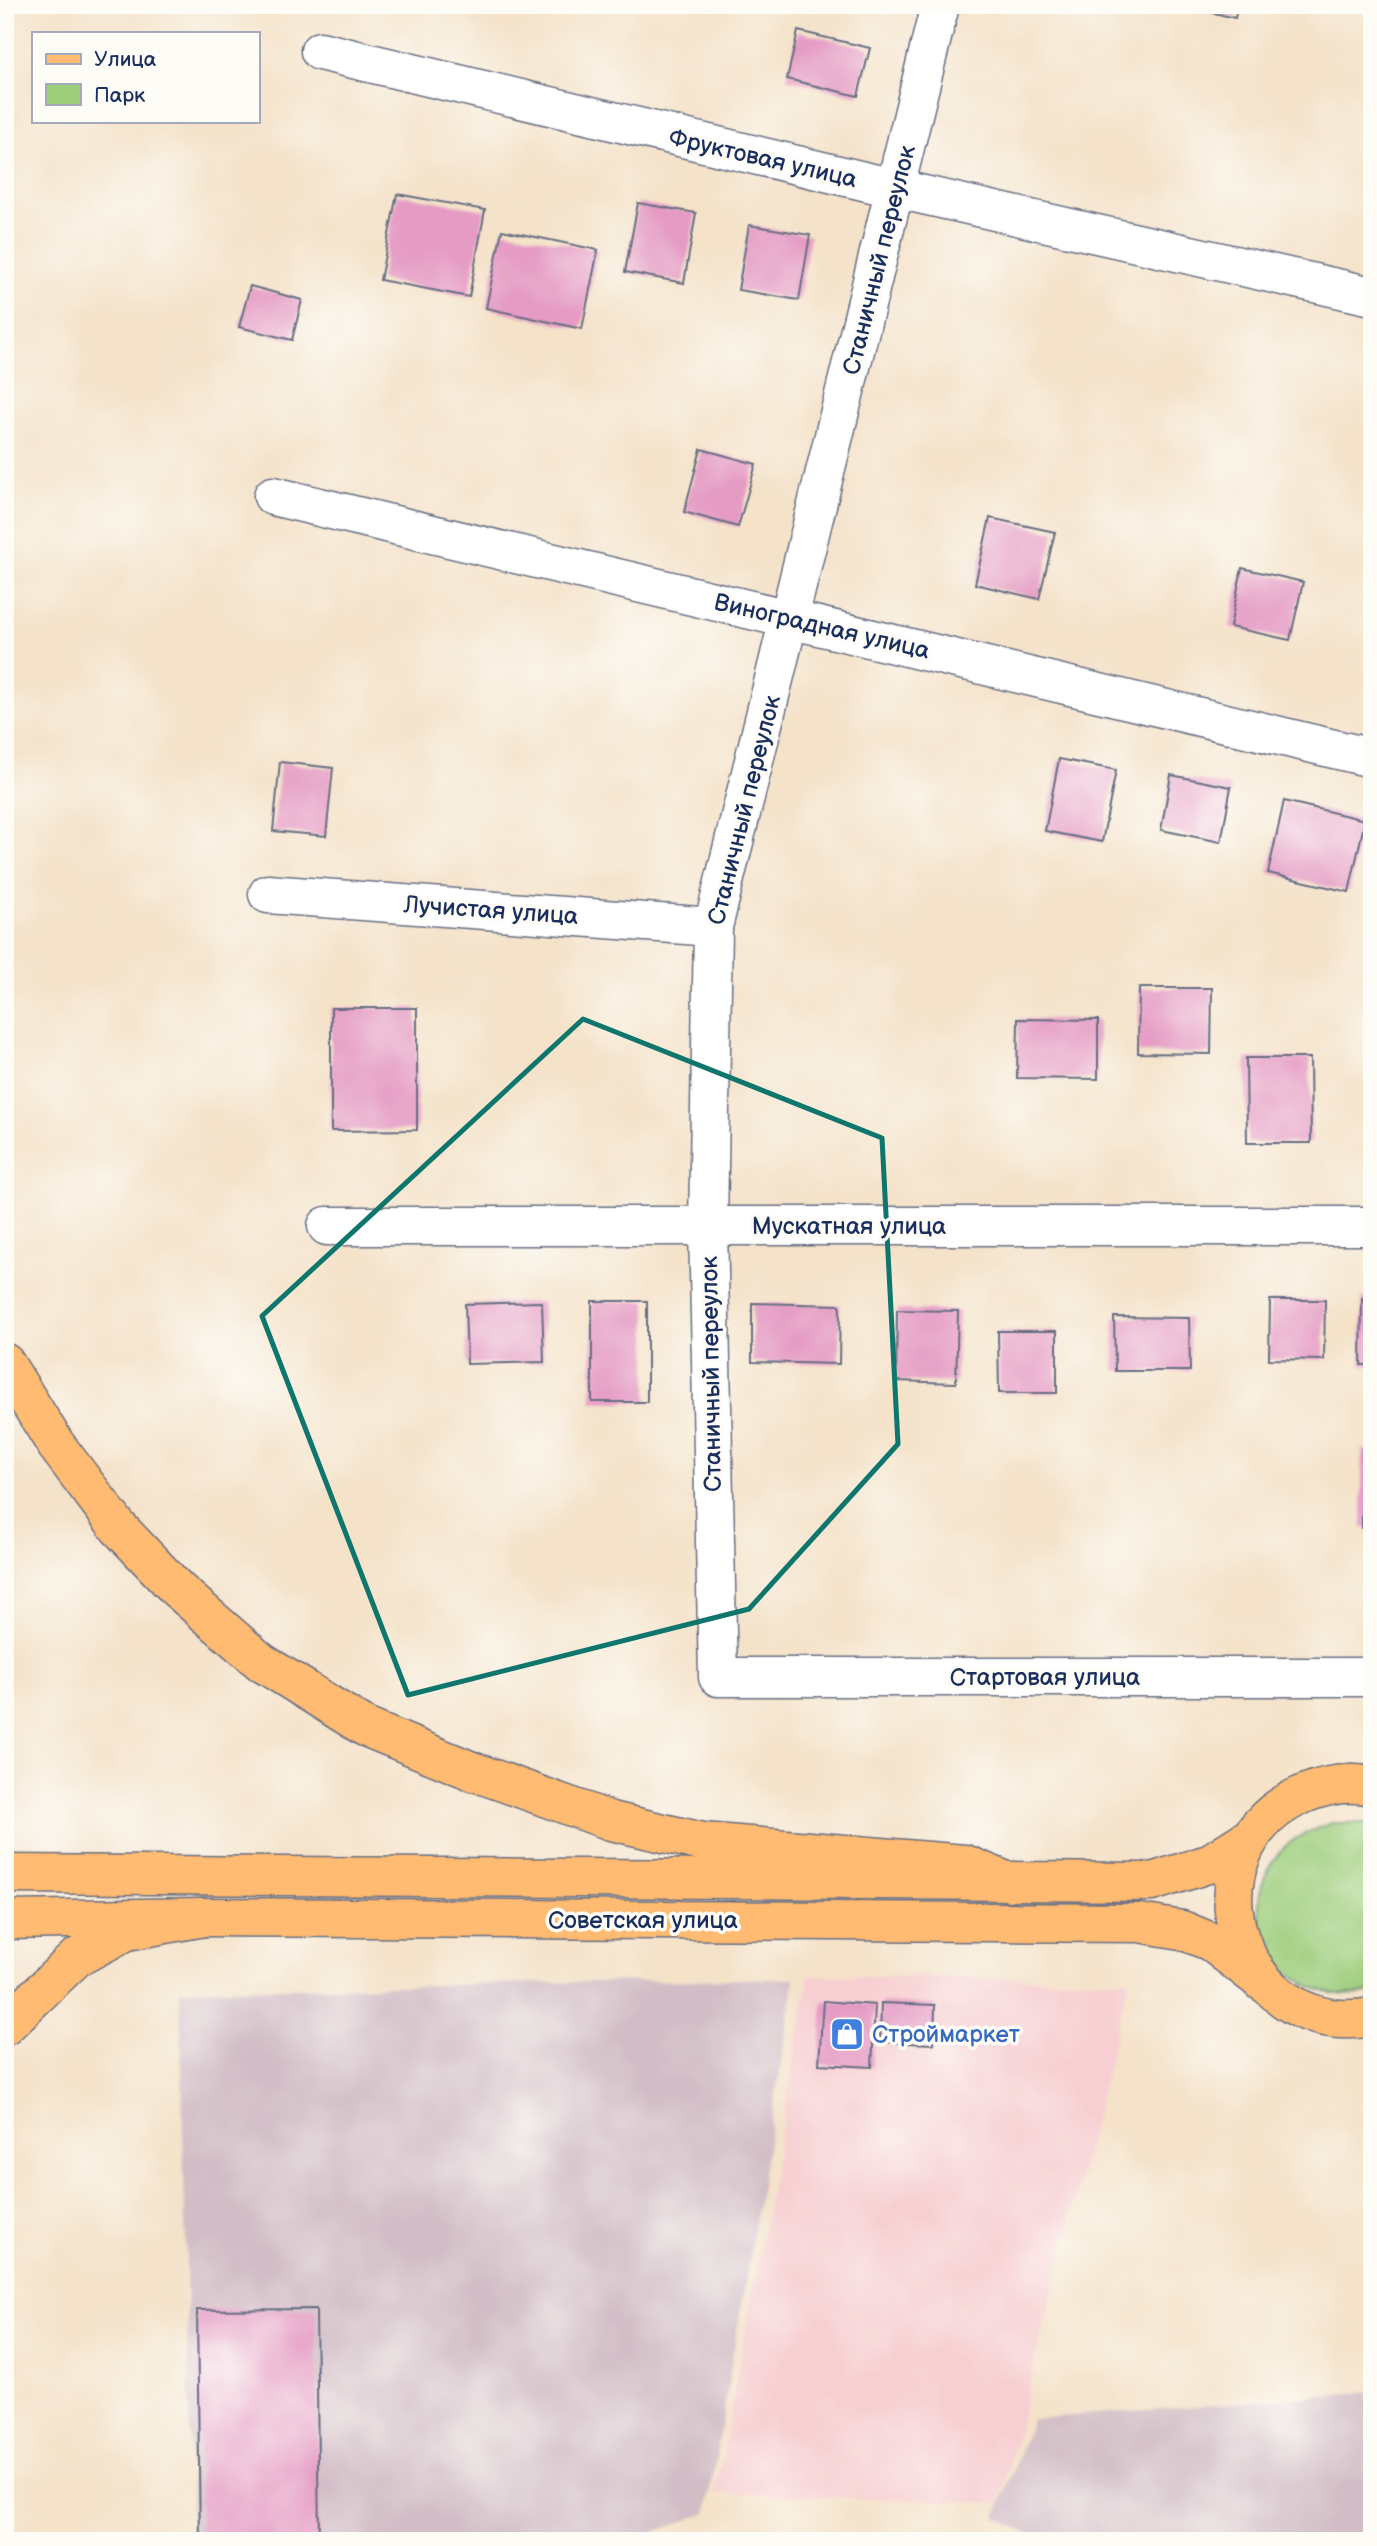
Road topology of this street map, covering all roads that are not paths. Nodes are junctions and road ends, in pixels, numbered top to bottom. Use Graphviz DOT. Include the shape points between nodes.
graph roads {
  1 [pos="940,5"];
  2 [pos="320,51"];
  3 [pos="897,189"];
  4 [pos="1372,296"];
  5 [pos="272,496"];
  6 [pos="790,618"];
  7 [pos="1372,758"];
  8 [pos="268,894"];
  9 [pos="713,927"];
  10 [pos="327,1226"];
  11 [pos="708,1226"];
  12 [pos="1372,1226"];
  13 [pos="5,1363"];
  14 [pos="1372,1677"];
  15 [pos="718,1678"];
  16 [pos="1372,1786"];
  17 [pos="1252,1836"];
  18 [pos="5,1874"];
  19 [pos="1009,1882"];
  20 [pos="204,1917"];
  21 [pos="5,1920"];
  22 [pos="1264,1983"];
  23 [pos="1372,2017"];
  24 [pos="5,2026"];
  1 -- 3 [label="street, Станичный переулок"];
  2 -- 3 [label="street, Фруктовая улица"];
  3 -- 4 [label="street, Фруктовая улица"];
  3 -- 6 [label="street, Станичный переулок"];
  5 -- 6 [label="street, Виноградная улица"];
  6 -- 7 [label="street, Виноградная улица"];
  6 -- 9 [label="street, Станичный переулок"];
  8 -- 9 [label="street, Лучистая улица"];
  9 -- 11 [label="street, Станичный переулок"];
  10 -- 11 [label="street, Мускатная улица"];
  11 -- 12 [label="street, Мускатная улица"];
  11 -- 15 [label="street, Станичный переулок"];
  13 -- 19 [label="main road" via="95,1497 177,1589 261,1661 365,1727 611,1821 704,1842 965,1864"];
  14 -- 15 [label="street, Стартовая улица"];
  16 -- 17 [label="main road" via="1341,1784 1315,1789 1290,1800"];
  17 -- 19 [label="main road, Советская улица" via="1209,1864 1152,1882"];
  17 -- 22 [label="main road" via="1236,1872 1232,1911 1248,1961"];
  18 -- 19 [label="main road, Советская улица"];
  20 -- 21 [label="main road, Советская улица"];
  20 -- 22 [label="main road, Советская улица" via="1139,1923 1182,1930 1211,1942"];
  20 -- 24 [label="main road" via="127,1931 76,1958"];
  22 -- 23 [label="main road, Советская улица" via="1308,2012 1334,2018"];
}
